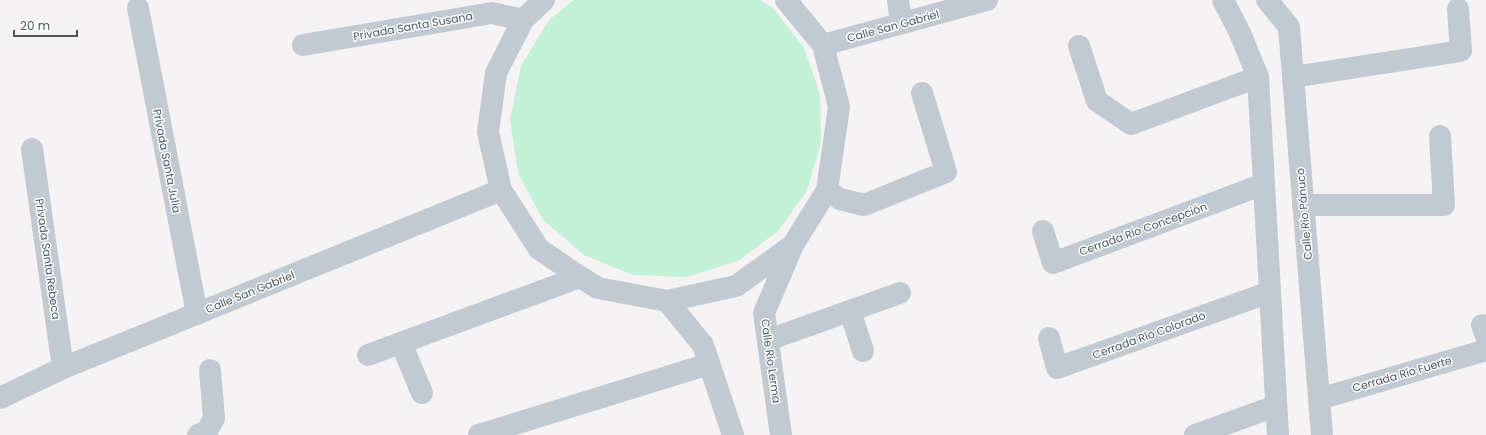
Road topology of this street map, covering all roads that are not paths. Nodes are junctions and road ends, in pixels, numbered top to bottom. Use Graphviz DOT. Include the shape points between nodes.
graph roads {
  1 [pos="544,0"];
  2 [pos="786,0"];
  3 [pos="898,0"];
  4 [pos="987,0"];
  5 [pos="1224,0"];
  6 [pos="1267,0"];
  7 [pos="138,8"];
  8 [pos="1458,9"];
  9 [pos="523,20"];
  10 [pos="901,23"];
  11 [pos="303,45"];
  12 [pos="823,45"];
  13 [pos="1079,46"];
  14 [pos="1258,77"];
  15 [pos="1293,77"];
  16 [pos="922,93"];
  17 [pos="1440,136"];
  18 [pos="32,149"];
  19 [pos="1264,184"];
  20 [pos="501,190"];
  21 [pos="827,190"];
  22 [pos="1303,205"];
  23 [pos="1043,231"];
  24 [pos="793,245"];
  25 [pos="580,276"];
  26 [pos="1270,292"];
  27 [pos="900,293"];
  28 [pos="667,301"];
  29 [pos="850,312"];
  30 [pos="196,314"];
  31 [pos="1049,338"];
  32 [pos="768,340"];
  33 [pos="401,343"];
  34 [pos="1486,350"];
  35 [pos="863,351"];
  36 [pos="368,355"];
  37 [pos="709,364"];
  38 [pos="63,368"];
  39 [pos="210,370"];
  40 [pos="422,393"];
  41 [pos="0,398"];
  42 [pos="1319,399"];
  43 [pos="1276,406"];
  44 [pos="198,435"];
  45 [pos="478,435"];
  46 [pos="733,435"];
  47 [pos="781,435"];
  48 [pos="1195,435"];
  49 [pos="1278,435"];
  50 [pos="1322,435"];
  1 -- 9 [label="street"];
  2 -- 12 [label="street"];
  3 -- 10 [label="street"];
  4 -- 10 [label="street, Calle San Gabriel"];
  5 -- 14 [label="street"];
  6 -- 15 [label="street, Calle Río Pánuco" via="1289,27"];
  7 -- 30 [label="street, Privada Santa Julia"];
  8 -- 15 [label="street" via="1462,51"];
  9 -- 11 [label="street, Privada Santa Susana" via="492,13"];
  9 -- 20 [label="street" via="496,73 488,132"];
  10 -- 12 [label="street, Calle San Gabriel"];
  12 -- 21 [label="street" via="839,107"];
  13 -- 14 [label="street" via="1097,101 1130,124"];
  14 -- 19 [label="street"];
  15 -- 22 [label="street, Calle Río Pánuco"];
  16 -- 21 [label="street" via="946,172 864,206 840,199"];
  17 -- 22 [label="street" via="1444,205"];
  18 -- 38 [label="street, Privada Santa Rebeca"];
  19 -- 23 [label="street, Cerrada Río Concepción" via="1053,263"];
  19 -- 26 [label="street"];
  20 -- 25 [label="street" via="539,249"];
  20 -- 30 [label="street, Calle San Gabriel"];
  21 -- 24 [label="street"];
  22 -- 42 [label="street, Calle Río Pánuco"];
  24 -- 28 [label="street" via="736,286"];
  24 -- 32 [label="street, Calle Río Lerma" via="764,313"];
  25 -- 28 [label="street" via="598,288"];
  25 -- 33 [label="street"];
  26 -- 31 [label="street, Cerrada Río Colorado" via="1057,368"];
  26 -- 43 [label="street"];
  27 -- 29 [label="street"];
  28 -- 37 [label="street" via="702,344"];
  29 -- 32 [label="street"];
  29 -- 35 [label="street"];
  30 -- 38 [label="street, Calle San Gabriel"];
  32 -- 47 [label="street, Calle Río Lerma"];
  33 -- 36 [label="street"];
  33 -- 40 [label="street"];
  34 -- 42 [label="street, Cerrada Río Fuerte"];
  37 -- 45 [label="street"];
  37 -- 46 [label="street"];
  38 -- 41 [label="street, Calle San Gabriel"];
  39 -- 44 [label="street" via="214,418 207,431"];
  42 -- 50 [label="street, Calle Río Pánuco"];
  43 -- 48 [label="street"];
  43 -- 49 [label="street"];
}
